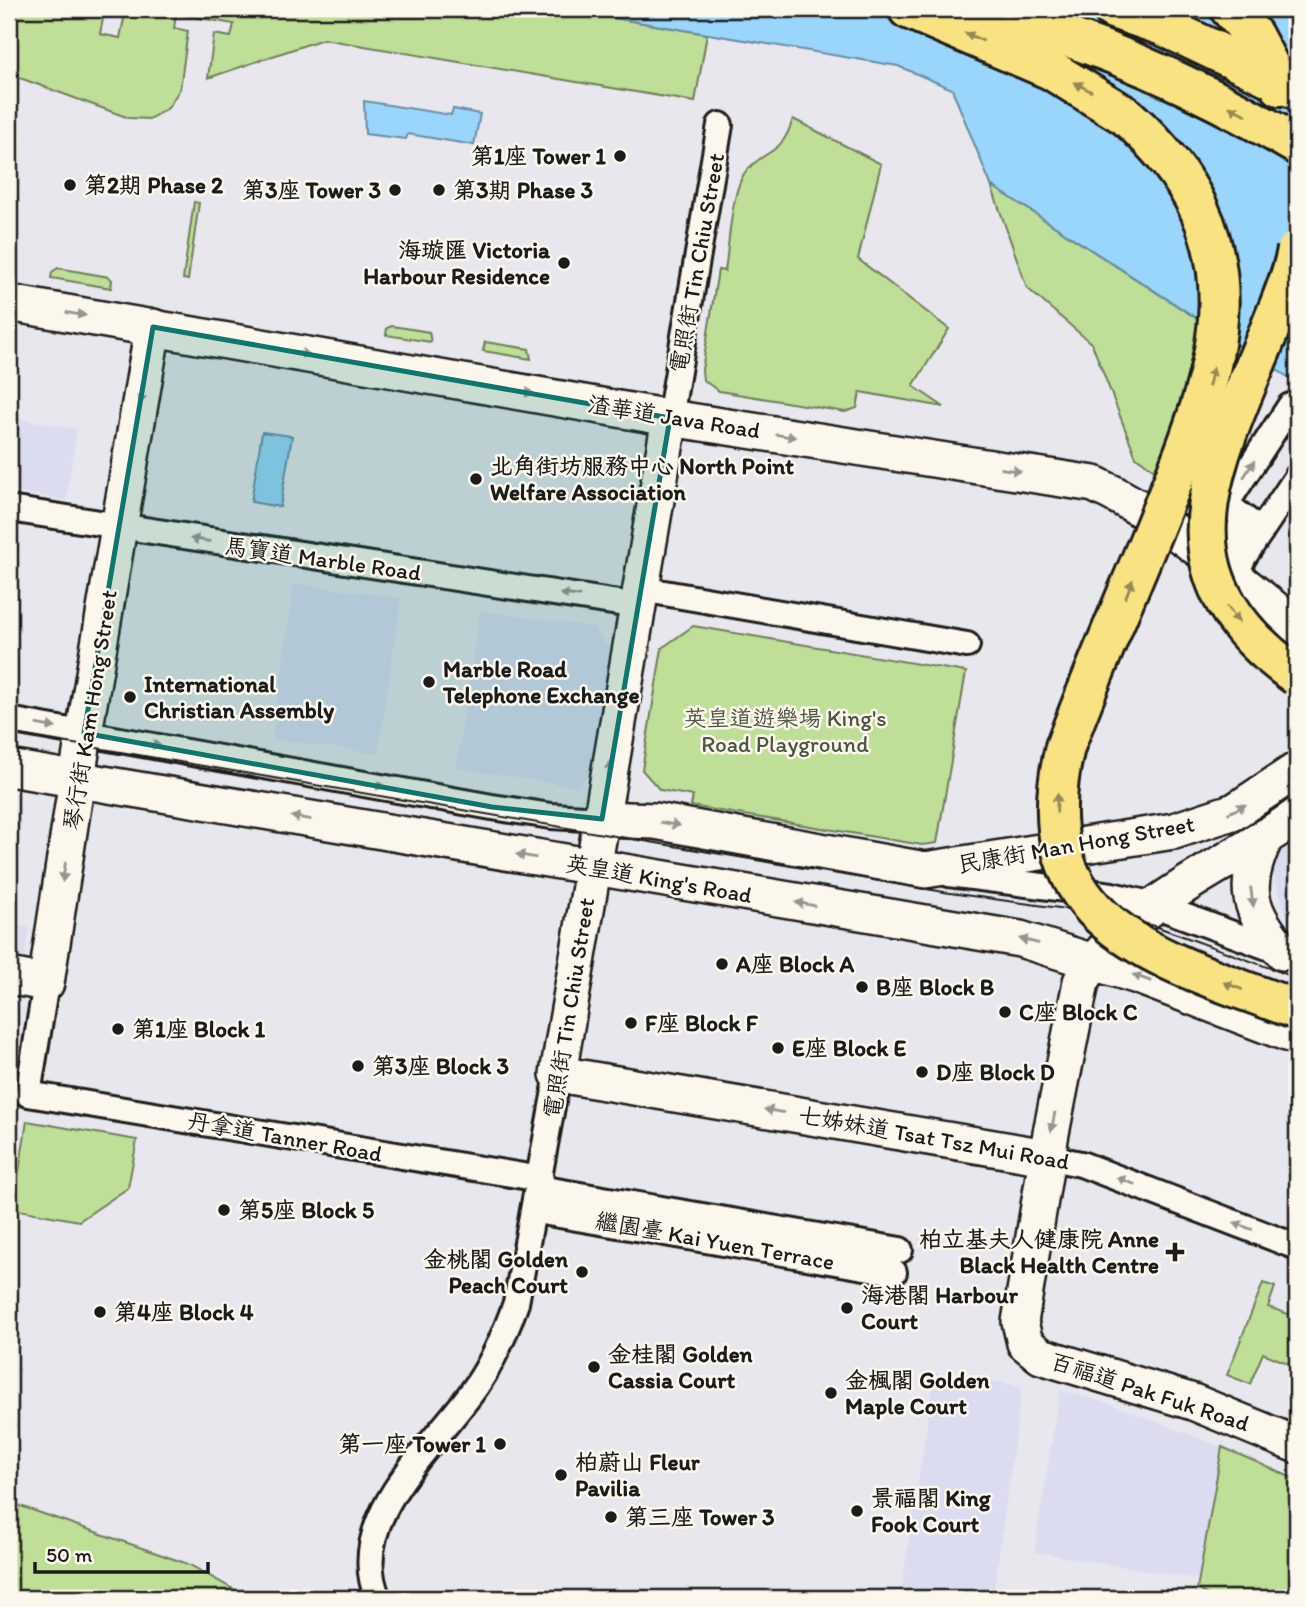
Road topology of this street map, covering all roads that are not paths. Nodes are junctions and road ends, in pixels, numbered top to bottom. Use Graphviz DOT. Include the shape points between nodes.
graph roads {
  1 [pos="908,9"];
  2 [pos="970,9"];
  3 [pos="1113,9"];
  4 [pos="1230,9"];
  5 [pos="1297,90"];
  6 [pos="720,125"];
  7 [pos="1297,136"];
  8 [pos="1297,145"];
  9 [pos="1297,250"];
  10 [pos="9,303"];
  11 [pos="153,327"];
  12 [pos="1297,409"];
  13 [pos="670,418"];
  14 [pos="1297,477"];
  15 [pos="9,509"];
  16 [pos="1254,526"];
  17 [pos="120,528"];
  18 [pos="1224,568"];
  19 [pos="639,597"];
  20 [pos="1297,627"];
  21 [pos="967,645"];
  22 [pos="1297,676"];
  23 [pos="9,720"];
  24 [pos="84,733"];
  25 [pos="9,768"];
  26 [pos="1297,770"];
  27 [pos="78,780"];
  28 [pos="1297,816"];
  29 [pos="602,818"];
  30 [pos="1266,836"];
  31 [pos="593,867"];
  32 [pos="925,870"];
  33 [pos="1154,905"];
  34 [pos="1290,955"];
  35 [pos="1094,962"];
  36 [pos="9,976"];
  37 [pos="47,983"];
  38 [pos="1297,1010"];
  39 [pos="1297,1037"];
  40 [pos="558,1074"];
  41 [pos="29,1094"];
  42 [pos="1046,1157"];
  43 [pos="538,1193"];
  44 [pos="1297,1247"];
  45 [pos="897,1261"];
  46 [pos="1297,1445"];
  47 [pos="378,1598"];
  38 -- 1 [label="highway, one-way, bridge" via="1168,961 1126,939 1086,899 1065,862 1059,839 1056,797 1065,747 1197,424 1215,358 1220,289 1199,208 1167,157 1107,101 1044,66"];
  8 -- 2 [label="highway, one-way" via="1147,66 1048,28"];
  3 -- 5 [label="highway" via="1163,26"];
  4 -- 7 [label="highway" via="1269,62"];
  6 -- 13 [label="street, 電照街 Tin Chiu Street"];
  9 -- 22 [label="highway, one-way, bridge" via="1219,458 1205,522 1208,558 1227,607 1266,653"];
  10 -- 11 [label="main road, 渣華道 Java Road, one-way"];
  11 -- 13 [label="main road, 渣華道 Java Road, one-way"];
  11 -- 17 [label="main road, 琴行街 Kam Hong Street, one-way"];
  16 -- 12 [label="street, one-way" via="1226,504 1290,406"];
  13 -- 18 [label="main road, 渣華道 Java Road, one-way" via="1094,484 1144,509"];
  13 -- 19 [label="main road, 電照街 Tin Chiu Street"];
  14 -- 16 [label="street"];
  15 -- 17 [label="street, 馬寶道 Marble Road"];
  16 -- 18 [label="street" via="1223,550"];
  19 -- 17 [label="street, 馬寶道 Marble Road, one-way"];
  17 -- 24 [label="main road, 琴行街 Kam Hong Street"];
  18 -- 20 [label="main road, 渣華道 Java Road"];
  19 -- 21 [label="street, 馬寶道 Marble Road"];
  29 -- 19 [label="main road, 電照街 Tin Chiu Street, one-way"];
  23 -- 24 [label="street, 英皇道 King's Road, one-way"];
  24 -- 27 [label="main road, 琴行街 Kam Hong Street"];
  24 -- 29 [label="street, 英皇道 King's Road, one-way" via="492,807"];
  25 -- 27 [label="main road, 英皇道 King's Road"];
  32 -- 26 [label="main road, 民康街 Man Hong Street, one-way" via="1174,831 1235,811"];
  31 -- 27 [label="main road, 英皇道 King's Road, one-way"];
  27 -- 37 [label="main road, 琴行街 Kam Hong Street, one-way"];
  28 -- 30 [label="main road"];
  29 -- 31 [label="main road, 電照街 Tin Chiu Street"];
  29 -- 32 [label="main road, 英皇道 King's Road, one-way" via="654,821"];
  30 -- 33 [label="main road"];
  30 -- 34 [label="main road, one-way" via="1252,869 1254,913"];
  35 -- 31 [label="main road, 英皇道 King's Road, one-way" via="1020,939"];
  31 -- 40 [label="main road, 電照街 Tin Chiu Street"];
  32 -- 33 [label="street, 英皇道 King's Road" via="1112,895"];
  33 -- 34 [label="street, 英皇道 King's Road"];
  33 -- 35 [label="main road" via="1124,928"];
  39 -- 35 [label="main road, 英皇道 King's Road, one-way"];
  35 -- 42 [label="main road, one-way" via="1077,992"];
  36 -- 37 [label="main road"];
  37 -- 41 [label="street, 琴行街 Kam Hong Street"];
  42 -- 40 [label="main road, 七姊妹道 Tsat Tsz Mui Road, one-way"];
  40 -- 43 [label="street, 電照街 Tin Chiu Street"];
  41 -- 43 [label="street, 丹拿道 Tanner Road"];
  44 -- 42 [label="street, 七姊妹道 Tsat Tsz Mui Road, one-way" via="1082,1164"];
  42 -- 46 [label="main road, 百福道 Pak Fuk Road" via="1020,1322 1025,1343 1041,1356 1181,1398"];
  43 -- 45 [label="street, 丹拿道 Tanner Road"];
  43 -- 47 [label="street, 電照街 Tin Chiu Street" via="516,1303 494,1357 380,1514 371,1564"];
}
